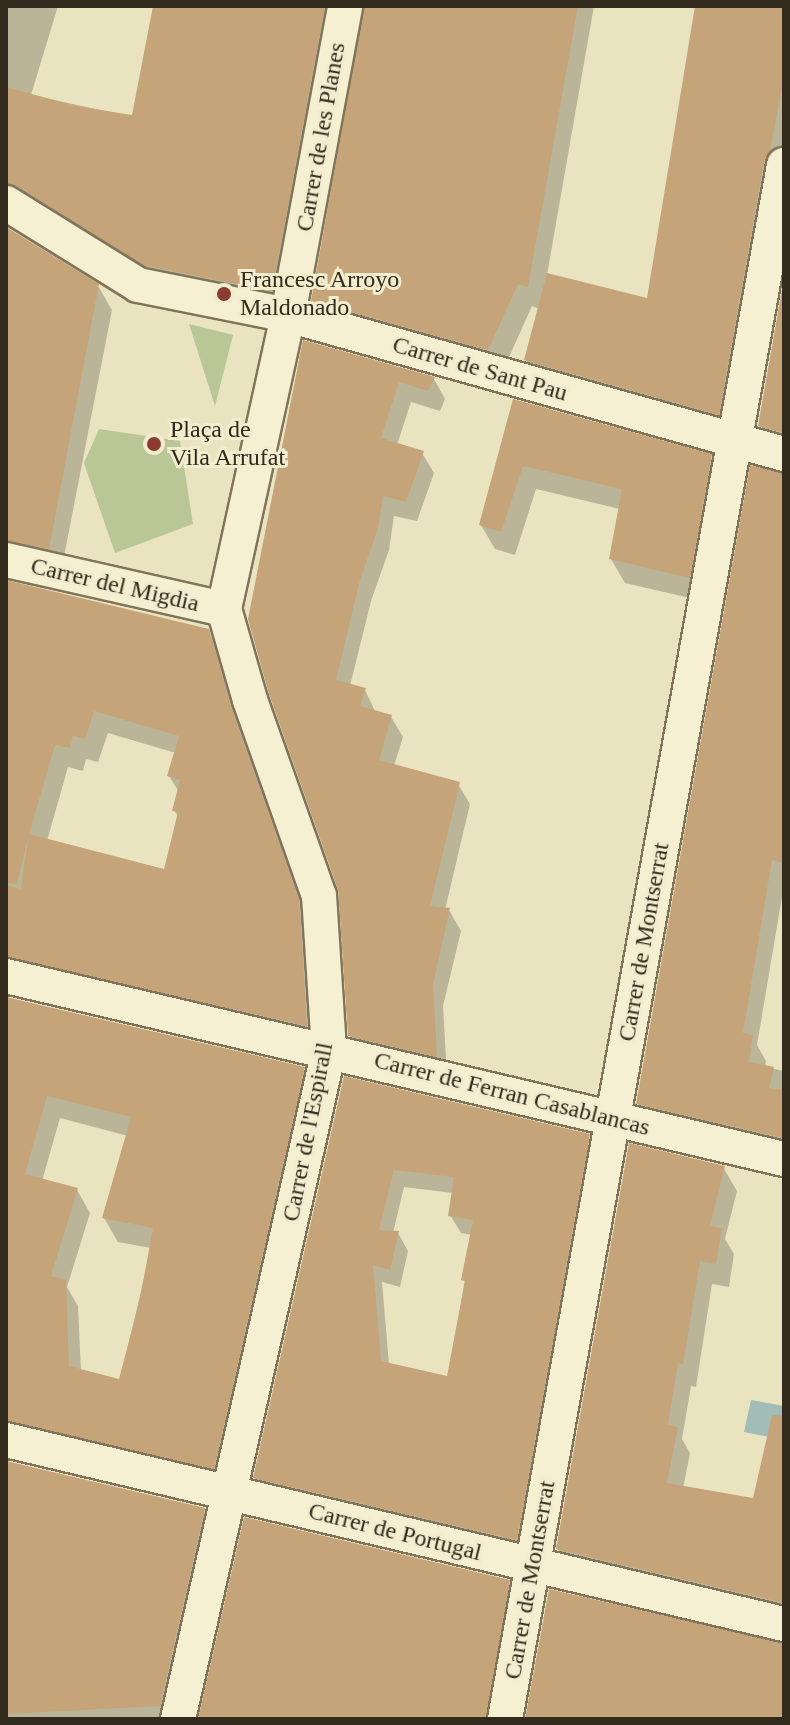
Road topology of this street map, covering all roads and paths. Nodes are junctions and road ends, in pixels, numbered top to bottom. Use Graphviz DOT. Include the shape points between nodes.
graph roads {
  1 [pos="345,6"];
  2 [pos="784,165"];
  3 [pos="6,203"];
  4 [pos="288,315"];
  5 [pos="735,440"];
  6 [pos="784,454"];
  7 [pos="6,560"];
  8 [pos="224,609"];
  9 [pos="6,976"];
  10 [pos="329,1050"];
  11 [pos="612,1118"];
  12 [pos="784,1159"];
  13 [pos="6,1440"];
  14 [pos="228,1492"];
  15 [pos="534,1566"];
  16 [pos="784,1624"];
  17 [pos="178,1719"];
  18 [pos="505,1719"];
  1 -- 4 [label="street, Carrer de les Planes"];
  2 -- 5 [label="street, Carrer de Montserrat"];
  3 -- 4 [label="street, Carrer de Sant Pau" via="138,285"];
  4 -- 5 [label="street, Carrer de Sant Pau"];
  4 -- 8 [label="street, Carrer de l'Espirall"];
  5 -- 6 [label="street, Carrer de Sant Pau"];
  5 -- 11 [label="street, Carrer de Montserrat"];
  7 -- 8 [label="street, Carrer del Migdia"];
  8 -- 10 [label="street, Carrer de l'Espirall" via="319,896"];
  9 -- 10 [label="street, Carrer de Ferran Casablancas"];
  10 -- 11 [label="street, Carrer de Ferran Casablancas"];
  10 -- 14 [label="street, Carrer de l'Espirall"];
  11 -- 12 [label="street, Carrer de Ferran Casablancas"];
  11 -- 15 [label="street, Carrer de Montserrat"];
  13 -- 14 [label="street, Carrer de Portugal"];
  14 -- 15 [label="street, Carrer de Portugal"];
  14 -- 17 [label="street, Carrer de l'Espirall"];
  15 -- 16 [label="street, Carrer de Portugal"];
  15 -- 18 [label="street, Carrer de Montserrat"];
}
